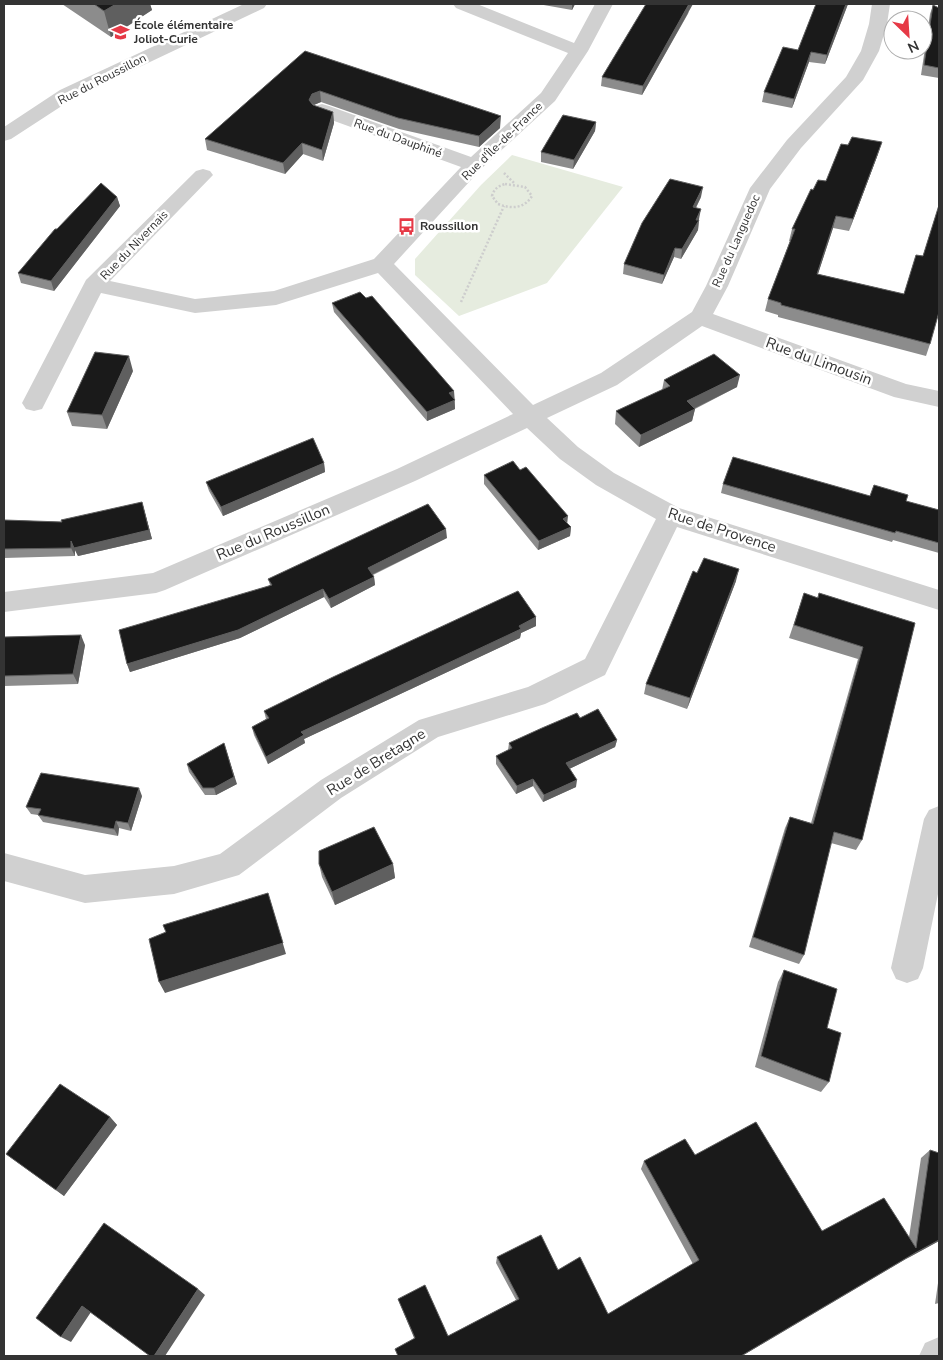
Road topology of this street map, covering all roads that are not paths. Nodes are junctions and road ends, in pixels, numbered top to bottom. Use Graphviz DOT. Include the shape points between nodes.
graph roads {
  1 [pos="258,4"];
  2 [pos="462,4"];
  3 [pos="604,4"];
  4 [pos="880,4"];
  5 [pos="579,51"];
  6 [pos="322,110"];
  7 [pos="4,135"];
  8 [pos="474,165"];
  9 [pos="202,175"];
  10 [pos="382,264"];
  11 [pos="94,285"];
  12 [pos="700,317"];
  13 [pos="939,399"];
  14 [pos="34,403"];
  15 [pos="529,416"];
  16 [pos="670,515"];
  17 [pos="939,600"];
  18 [pos="4,602"];
  19 [pos="939,819"];
  20 [pos="4,867"];
  21 [pos="907,968"];
  1 -- 7 [label="street, Rue du Roussillon" via="67,94"];
  2 -- 5 [label="street"];
  3 -- 5 [label="street, Rue d'Île-de-France"];
  4 -- 12 [label="street, Rue du Languedoc" via="870,51 854,80 794,144 760,188"];
  5 -- 8 [label="street, Rue d'Île-de-France" via="548,97"];
  6 -- 8 [label="street, Rue du Dauphiné"];
  8 -- 10 [label="street, Rue d'Île-de-France"];
  9 -- 11 [label="street, Rue du Nivernais"];
  10 -- 11 [label="street" via="276,298 195,306"];
  10 -- 15 [label="street, Rue de Provence"];
  11 -- 14 [label="street, Rue du Nivernais"];
  12 -- 13 [label="street, Rue du Limousin" via="902,391"];
  12 -- 15 [label="street, Rue du Languedoc" via="609,380"];
  15 -- 16 [label="street, Rue de Provence" via="569,453"];
  15 -- 18 [label="street, Rue du Roussillon" via="406,475 156,582"];
  16 -- 17 [label="street, Rue de Provence"];
  16 -- 20 [label="street, Rue de Bretagne" via="594,667 535,696 430,728 332,788 228,865 174,880 84,889"];
  19 -- 21 [label="street"];
}
